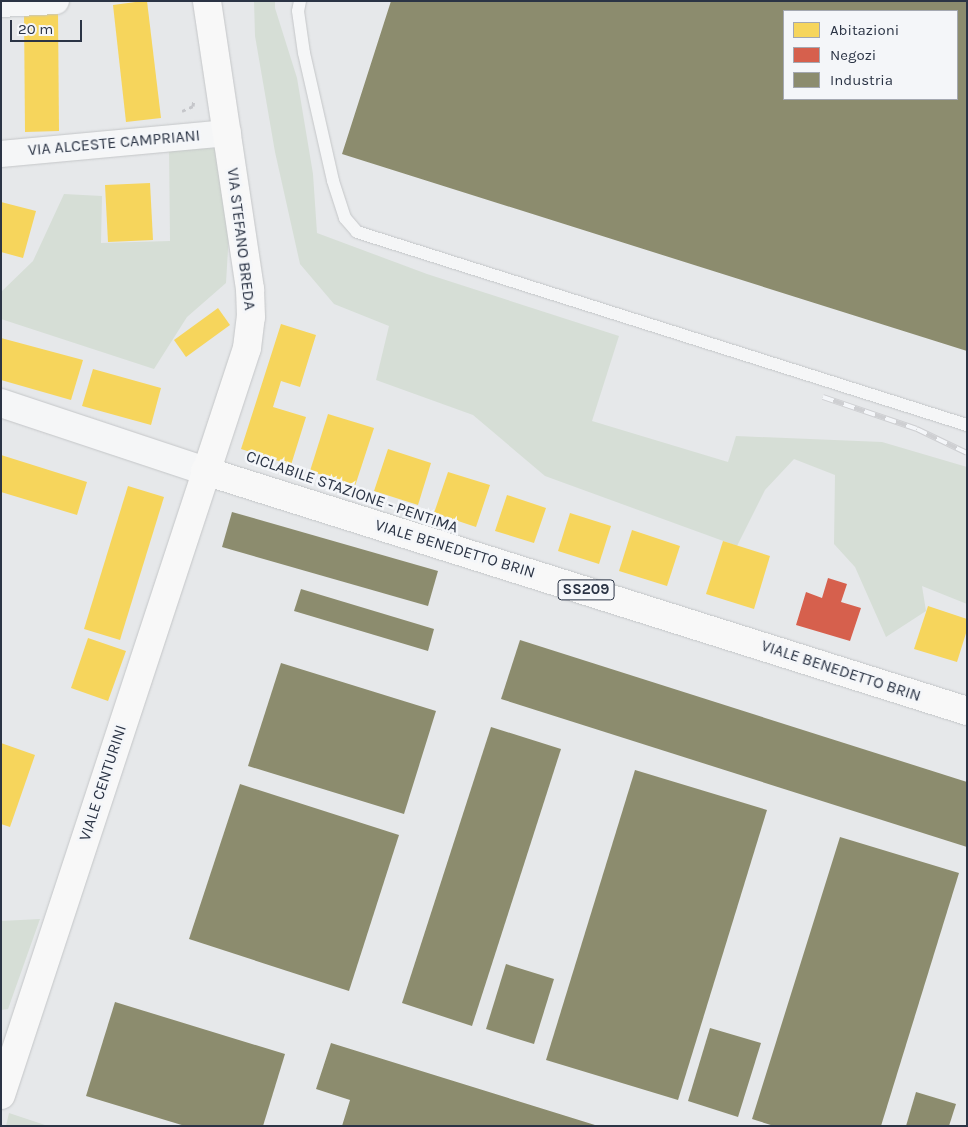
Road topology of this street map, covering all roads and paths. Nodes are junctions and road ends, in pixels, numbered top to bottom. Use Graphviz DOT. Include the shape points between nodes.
graph roads {
  1 [pos="56,1"];
  2 [pos="207,1"];
  3 [pos="300,1"];
  4 [pos="1,4"];
  5 [pos="195,92"];
  6 [pos="228,133"];
  7 [pos="170,138"];
  8 [pos="1,154"];
  9 [pos="1,403"];
  10 [pos="967,425"];
  11 [pos="204,471"];
  12 [pos="967,711"];
  13 [pos="1,1095"];
  1 -- 4 [label="street"];
  2 -- 6 [label="main road, VIA STEFANO BREDA"];
  3 -- 10 [label="lane" via="298,11 304,53 333,181 345,218 357,232"];
  5 -- 7 [label="path" via="193,106 168,117"];
  6 -- 7 [label="street, VIA ALCESTE CAMPRIANI"];
  6 -- 11 [label="main road, VIA STEFANO BREDA" via="251,317 246,348"];
  7 -- 8 [label="street, VIA ALCESTE CAMPRIANI"];
  9 -- 11 [label="street, VIALE BENEDETTO BRIN"];
  11 -- 12 [label="main road, VIALE BENEDETTO BRIN / SS209"];
  11 -- 13 [label="main road, VIALE CENTURINI"];
}
